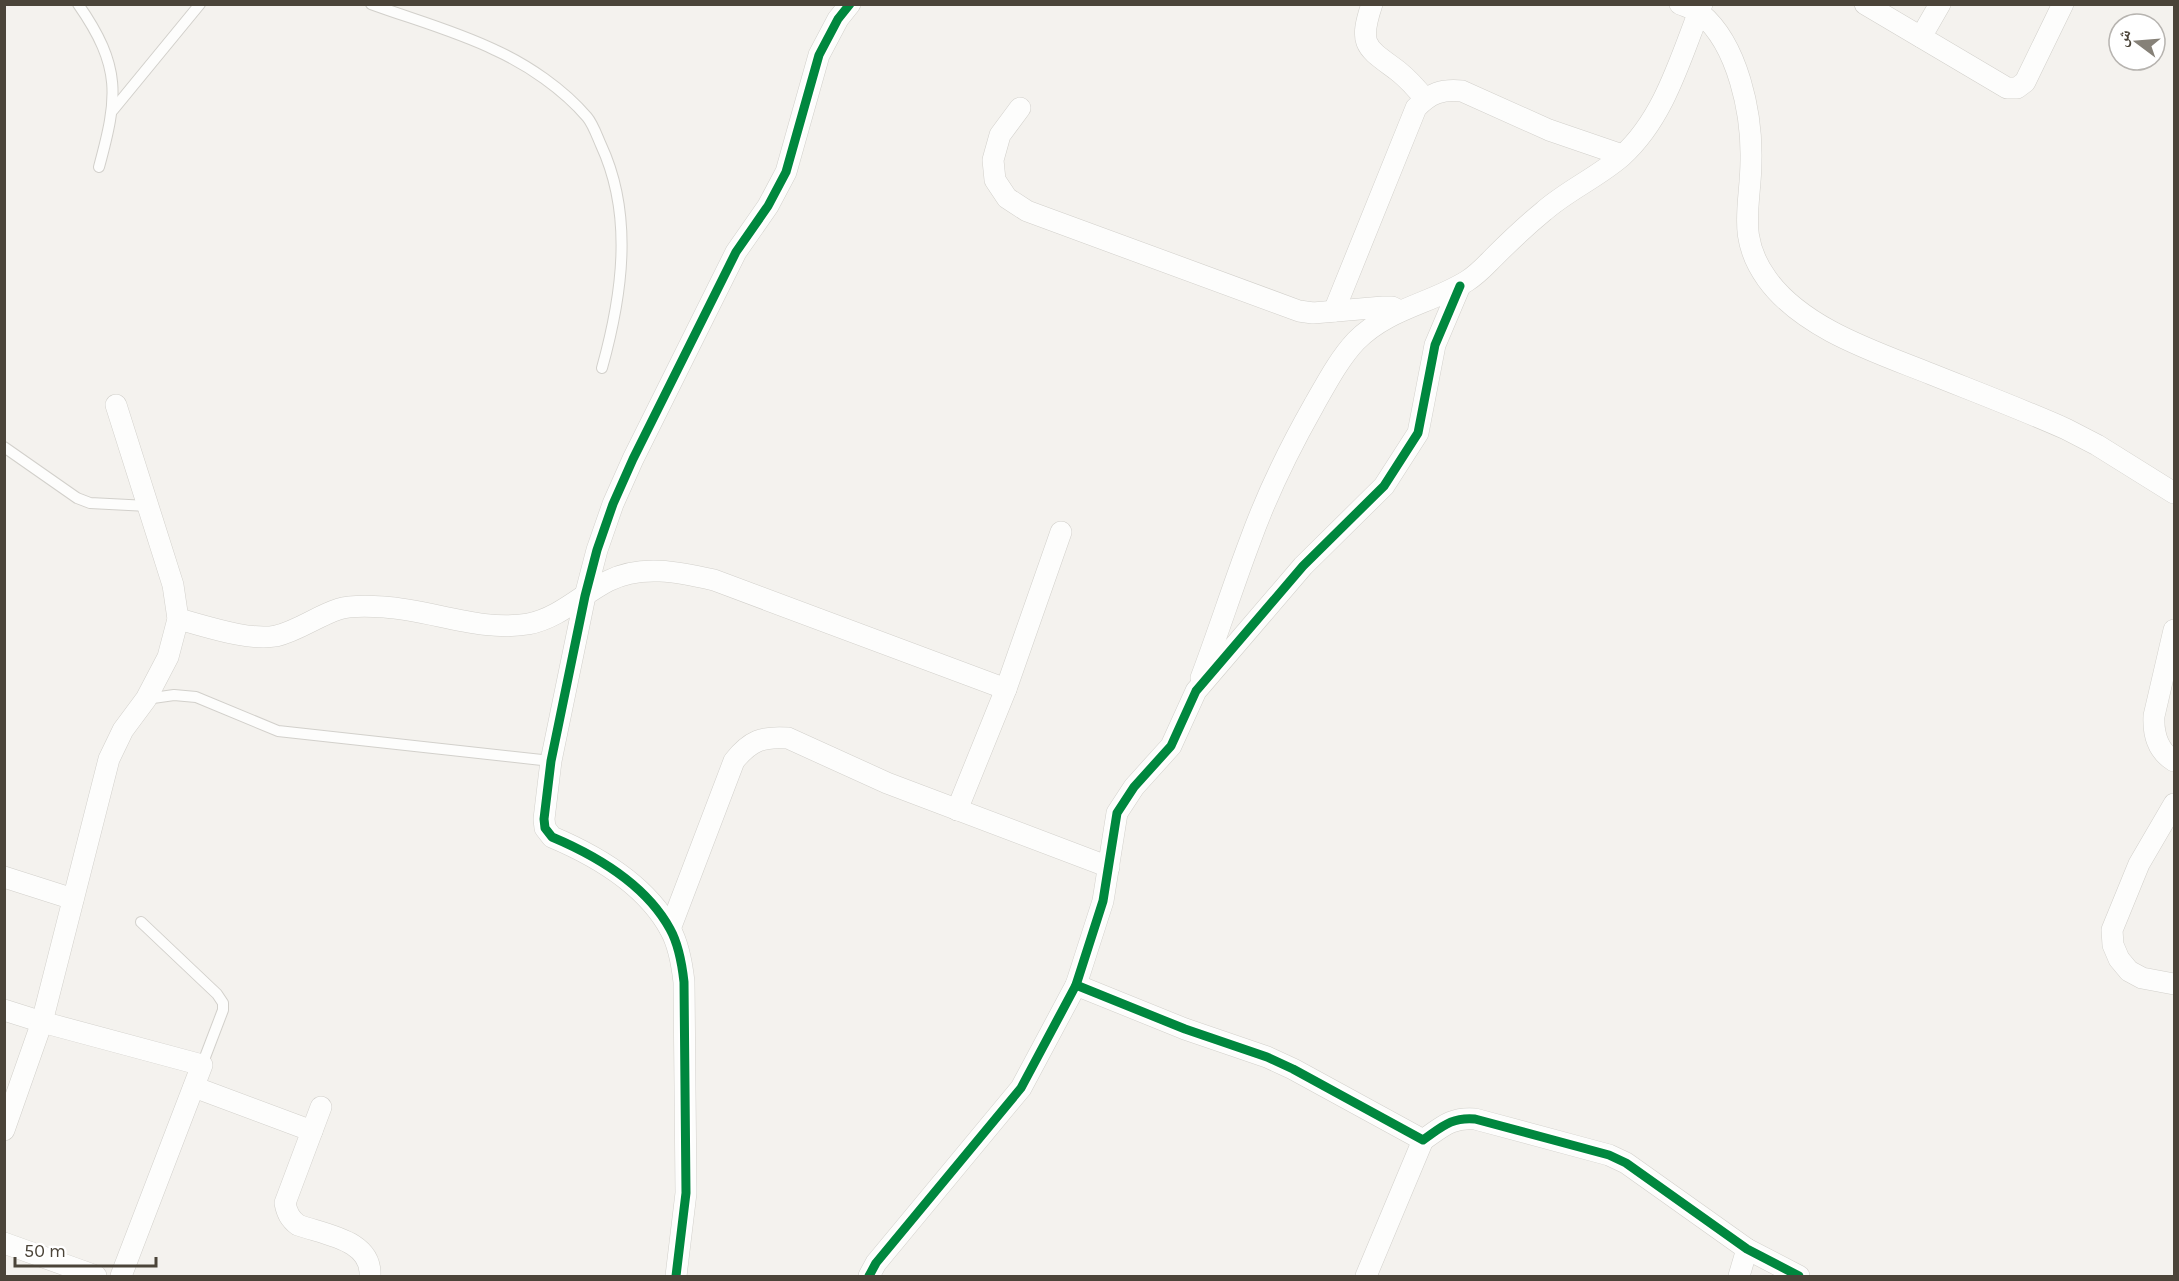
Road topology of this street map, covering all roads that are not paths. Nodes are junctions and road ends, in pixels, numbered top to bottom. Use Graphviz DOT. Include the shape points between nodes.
graph roads {
  1 [pos="78,4"];
  2 [pos="200,4"];
  3 [pos="371,4"];
  4 [pos="850,4"];
  5 [pos="1372,4"];
  6 [pos="1865,4"];
  7 [pos="1940,4"];
  8 [pos="2063,4"];
  9 [pos="1694,7"];
  10 [pos="1921,37"];
  11 [pos="1425,99"];
  12 [pos="1020,108"];
  13 [pos="113,110"];
  14 [pos="1622,155"];
  15 [pos="99,167"];
  16 [pos="1460,286"];
  17 [pos="1334,311"];
  18 [pos="1400,311"];
  19 [pos="602,368"];
  20 [pos="116,405"];
  21 [pos="4,447"];
  22 [pos="2175,493"];
  23 [pos="148,506"];
  24 [pos="1061,532"];
  25 [pos="585,596"];
  26 [pos="178,619"];
  27 [pos="2175,630"];
  28 [pos="1006,689"];
  29 [pos="1196,691"];
  30 [pos="146,699"];
  31 [pos="551,761"];
  32 [pos="2175,761"];
  33 [pos="2175,804"];
  34 [pos="957,810"];
  35 [pos="1109,867"];
  36 [pos="4,877"];
  37 [pos="73,899"];
  38 [pos="141,922"];
  39 [pos="670,929"];
  40 [pos="2175,984"];
  41 [pos="1076,985"];
  42 [pos="4,1010"];
  43 [pos="42,1022"];
  44 [pos="202,1065"];
  45 [pos="194,1087"];
  46 [pos="321,1107"];
  47 [pos="4,1130"];
  48 [pos="312,1131"];
  49 [pos="1423,1140"];
  50 [pos="4,1243"];
  51 [pos="1747,1249"];
  52 [pos="879,1272"];
  53 [pos="96,1276"];
  54 [pos="121,1276"];
  55 [pos="370,1276"];
  56 [pos="676,1276"];
  57 [pos="1366,1276"];
  58 [pos="1739,1276"];
  59 [pos="1799,1276"];
  1 -- 13 [label="lane" via="108,58"];
  2 -- 13 [label="lane"];
  3 -- 19 [label="lane" via="495,49 561,91 588,118 608,161 618,198 622,259 614,324"];
  4 -- 25 [label="street" via="819,55 786,171 768,206 736,252 633,459 613,504"];
  5 -- 11 [label="street" via="1365,41 1371,51 1403,75"];
  6 -- 10 [label="street"];
  7 -- 10 [label="street"];
  8 -- 10 [label="street" via="2025,82 2017,88 2007,88"];
  9 -- 14 [label="street" via="1670,84 1651,120"];
  9 -- 22 [label="street" via="1726,45 1745,99 1750,129 1750,243 1767,279 1780,294 1832,332 2066,429"];
  11 -- 14 [label="street" via="1449,89 1462,91 1549,130"];
  11 -- 17 [label="street" via="1416,108"];
  12 -- 17 [label="street" via="1000,135 993,160 995,180 1007,198 1027,212 1288,308 1314,313"];
  13 -- 15 [label="lane"];
  14 -- 16 [label="street" via="1560,197 1478,274"];
  16 -- 18 [label="street"];
  16 -- 29 [label="street" via="1435,345 1418,433 1383,486 1303,567"];
  17 -- 18 [label="street" via="1392,307"];
  18 -- 29 [label="street" via="1355,343 1304,422 1250,540"];
  20 -- 23 [label="street"];
  21 -- 23 [label="lane" via="77,498 90,503"];
  23 -- 26 [label="street" via="173,585"];
  24 -- 28 [label="street"];
  25 -- 26 [label="street" via="560,612 516,626 385,607 340,609 273,636 249,636"];
  25 -- 28 [label="street" via="608,581 633,573 686,573"];
  25 -- 31 [label="street"];
  26 -- 30 [label="street" via="168,657"];
  27 -- 32 [label="street" via="2153,728 2161,749"];
  28 -- 34 [label="street"];
  29 -- 35 [label="street" via="1171,746 1117,813"];
  30 -- 31 [label="lane" via="196,697 278,731"];
  30 -- 37 [label="street" via="123,730 109,759"];
  31 -- 39 [label="street" via="545,828 552,837 617,871 650,902"];
  33 -- 40 [label="street" via="2139,864 2112,930 2113,945 2129,971 2142,978"];
  34 -- 35 [label="street"];
  34 -- 39 [label="street" via="788,738 757,741 734,760"];
  35 -- 41 [label="street" via="1103,901"];
  36 -- 37 [label="street"];
  37 -- 43 [label="street"];
  38 -- 44 [label="lane" via="223,1002 224,1010"];
  39 -- 56 [label="street" via="684,982 686,1193"];
  41 -- 49 [label="street" via="1267,1057"];
  41 -- 52 [label="street" via="1021,1088"];
  42 -- 43 [label="street"];
  43 -- 44 [label="street"];
  43 -- 47 [label="street"];
  44 -- 45 [label="street"];
  45 -- 48 [label="street"];
  45 -- 54 [label="street"];
  46 -- 48 [label="street"];
  48 -- 55 [label="street" via="285,1203 286,1212 298,1226 357,1246 371,1264"];
  49 -- 51 [label="street" via="1452,1120 1475,1119 1609,1155"];
  49 -- 57 [label="street"];
  50 -- 53 [label="street"];
  51 -- 58 [label="street"];
  51 -- 59 [label="street"];
}
